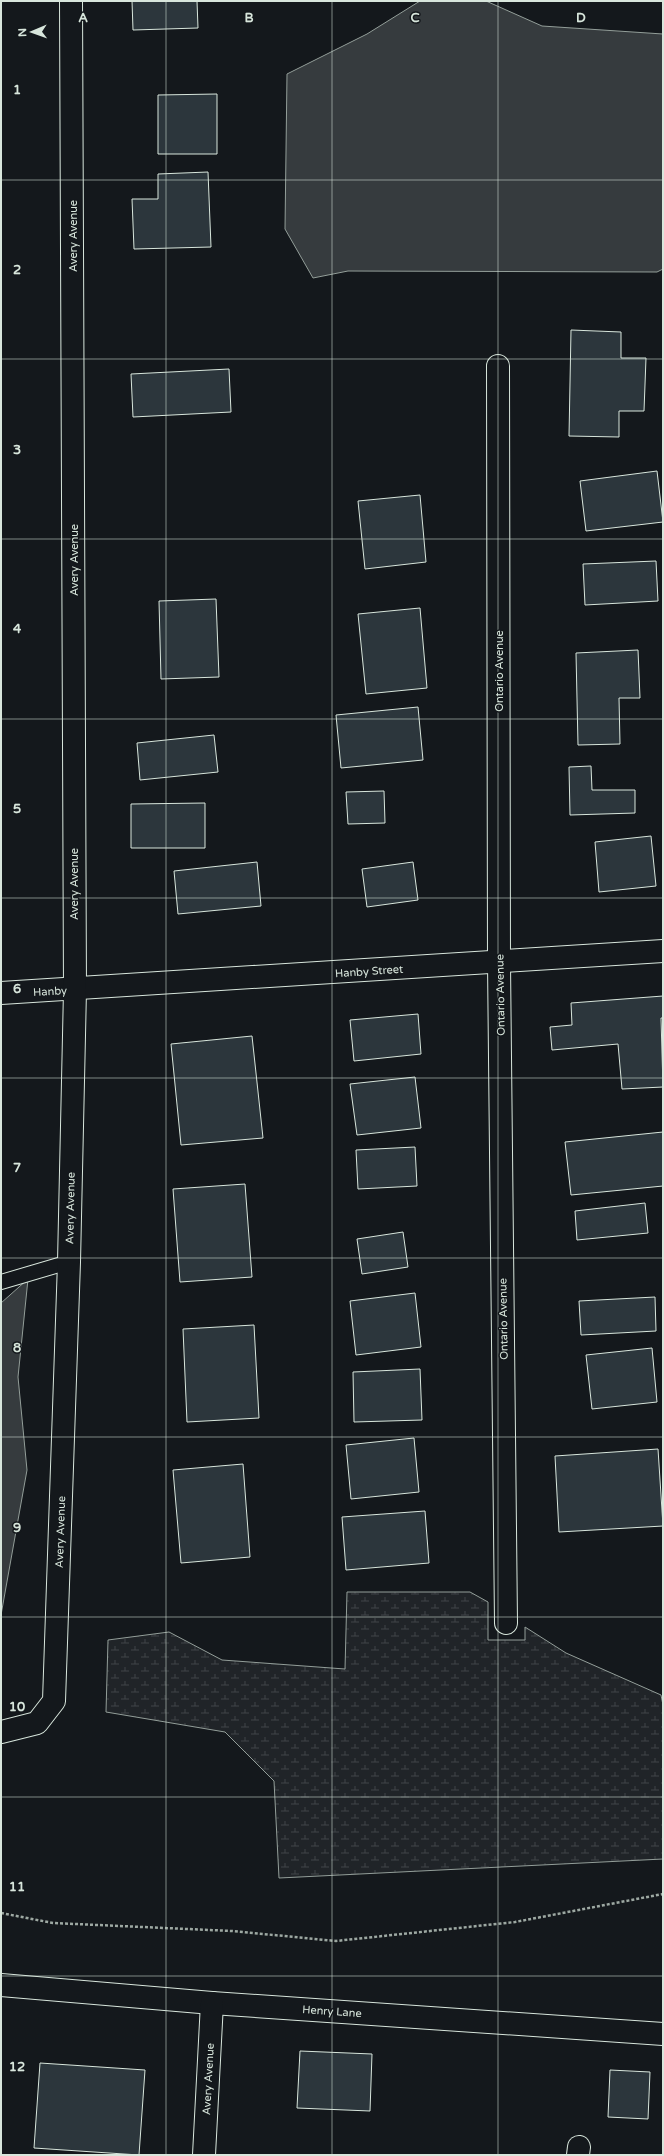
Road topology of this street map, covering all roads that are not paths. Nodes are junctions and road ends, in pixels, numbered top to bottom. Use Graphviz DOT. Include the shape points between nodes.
graph roads {
  1 [pos="71,1"];
  2 [pos="498,366"];
  3 [pos="663,951"];
  4 [pos="499,963"];
  5 [pos="75,990"];
  6 [pos="1,994"];
  7 [pos="69,1262"];
  8 [pos="1,1282"];
  9 [pos="506,1623"];
  10 [pos="1,1732"];
  11 [pos="1,1985"];
  12 [pos="212,2003"];
  13 [pos="663,2034"];
  14 [pos="204,2155"];
  1 -- 5 [label="street, Avery Avenue"];
  2 -- 4 [label="street, Ontario Avenue"];
  3 -- 4 [label="street, Hanby Street"];
  4 -- 5 [label="street, Hanby Street"];
  4 -- 9 [label="street, Ontario Avenue"];
  5 -- 6 [label="street, Hanby"];
  5 -- 7 [label="street, Avery Avenue"];
  7 -- 8 [label="lane"];
  7 -- 10 [label="street, Avery Avenue" via="54,1701 37,1723"];
  11 -- 12 [label="street, Henry Lane"];
  12 -- 13 [label="street, Henry Lane"];
  12 -- 14 [label="street, Avery Avenue"];
}
